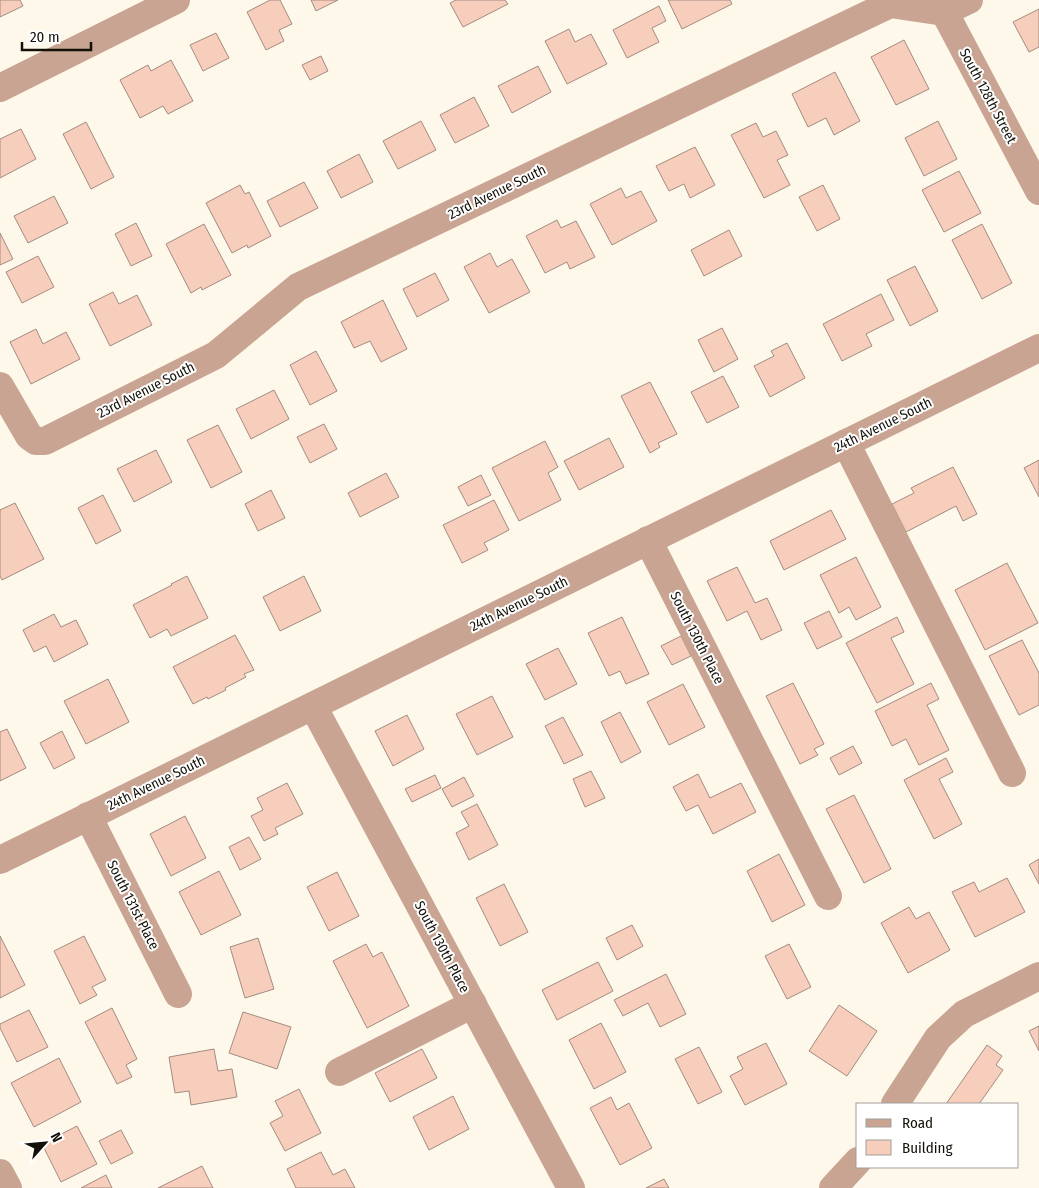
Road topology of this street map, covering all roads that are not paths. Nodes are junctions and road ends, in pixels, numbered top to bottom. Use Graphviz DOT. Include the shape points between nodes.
graph roads {
  1 [pos="176,0"];
  2 [pos="969,0"];
  3 [pos="941,6"];
  4 [pos="0,88"];
  5 [pos="1039,191"];
  6 [pos="1039,348"];
  7 [pos="0,386"];
  8 [pos="846,443"];
  9 [pos="648,540"];
  10 [pos="313,706"];
  11 [pos="1012,773"];
  12 [pos="88,816"];
  13 [pos="0,860"];
  14 [pos="828,896"];
  15 [pos="1039,976"];
  16 [pos="178,994"];
  17 [pos="473,1004"];
  18 [pos="339,1072"];
  19 [pos="896,1103"];
  20 [pos="856,1163"];
  21 [pos="0,1173"];
  22 [pos="8,1188"];
  23 [pos="571,1188"];
  24 [pos="834,1188"];
  1 -- 4 [label="street"];
  2 -- 3 [label="street"];
  3 -- 5 [label="street, South 128th Street"];
  3 -- 7 [label="street, 23rd Avenue South" via="890,4 298,287 216,355 45,441 36,441 29,436"];
  6 -- 8 [label="street, 24th Avenue South"];
  8 -- 9 [label="street, 24th Avenue South"];
  8 -- 11 [label="street"];
  9 -- 10 [label="street, 24th Avenue South"];
  9 -- 14 [label="street, South 130th Place"];
  10 -- 12 [label="street, 24th Avenue South"];
  10 -- 17 [label="street, South 130th Place"];
  12 -- 13 [label="street, 24th Avenue South"];
  12 -- 16 [label="street, South 131st Place"];
  15 -- 19 [label="street" via="964,1014 938,1038"];
  17 -- 18 [label="street"];
  17 -- 23 [label="street, South 130th Place"];
  20 -- 24 [label="street"];
  21 -- 22 [label="street"];
}
